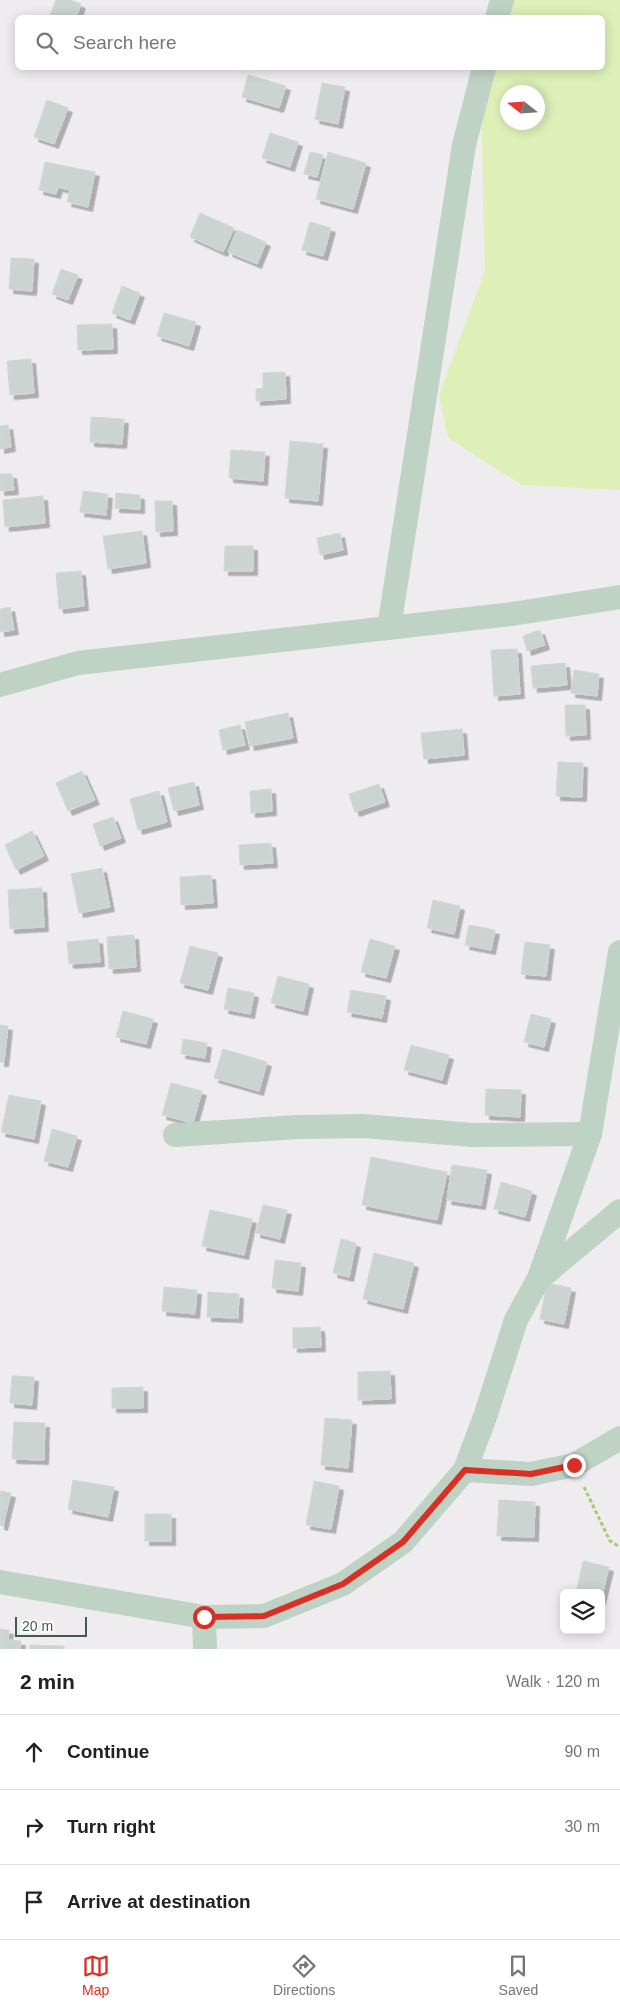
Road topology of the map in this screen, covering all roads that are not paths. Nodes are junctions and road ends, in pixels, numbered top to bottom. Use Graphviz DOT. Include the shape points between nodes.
graph roads {
  1 [pos="502,0"];
  2 [pos="498,15"];
  3 [pos="483,70"];
  4 [pos="620,597"];
  5 [pos="389,628"];
  6 [pos="0,685"];
  7 [pos="620,952"];
  8 [pos="590,1134"];
  9 [pos="175,1135"];
  10 [pos="620,1211"];
  11 [pos="539,1278"];
  12 [pos="620,1438"];
  13 [pos="465,1470"];
  14 [pos="0,1582"];
  15 [pos="204,1617"];
  16 [pos="206,1649"];
  1 -- 2 [label="street"];
  3 -- 5 [label="street" via="464,145"];
  4 -- 5 [label="street"];
  5 -- 6 [label="street" via="78,664"];
  7 -- 8 [label="street"];
  8 -- 9 [label="street" via="474,1135 354,1126"];
  8 -- 11 [label="street"];
  10 -- 11 [label="street"];
  11 -- 13 [label="street" via="516,1320"];
  12 -- 13 [label="street" via="574,1465 531,1474"];
  13 -- 15 [label="street" via="403,1542 343,1584 264,1616"];
  14 -- 15 [label="street"];
  15 -- 16 [label="street"];
}
